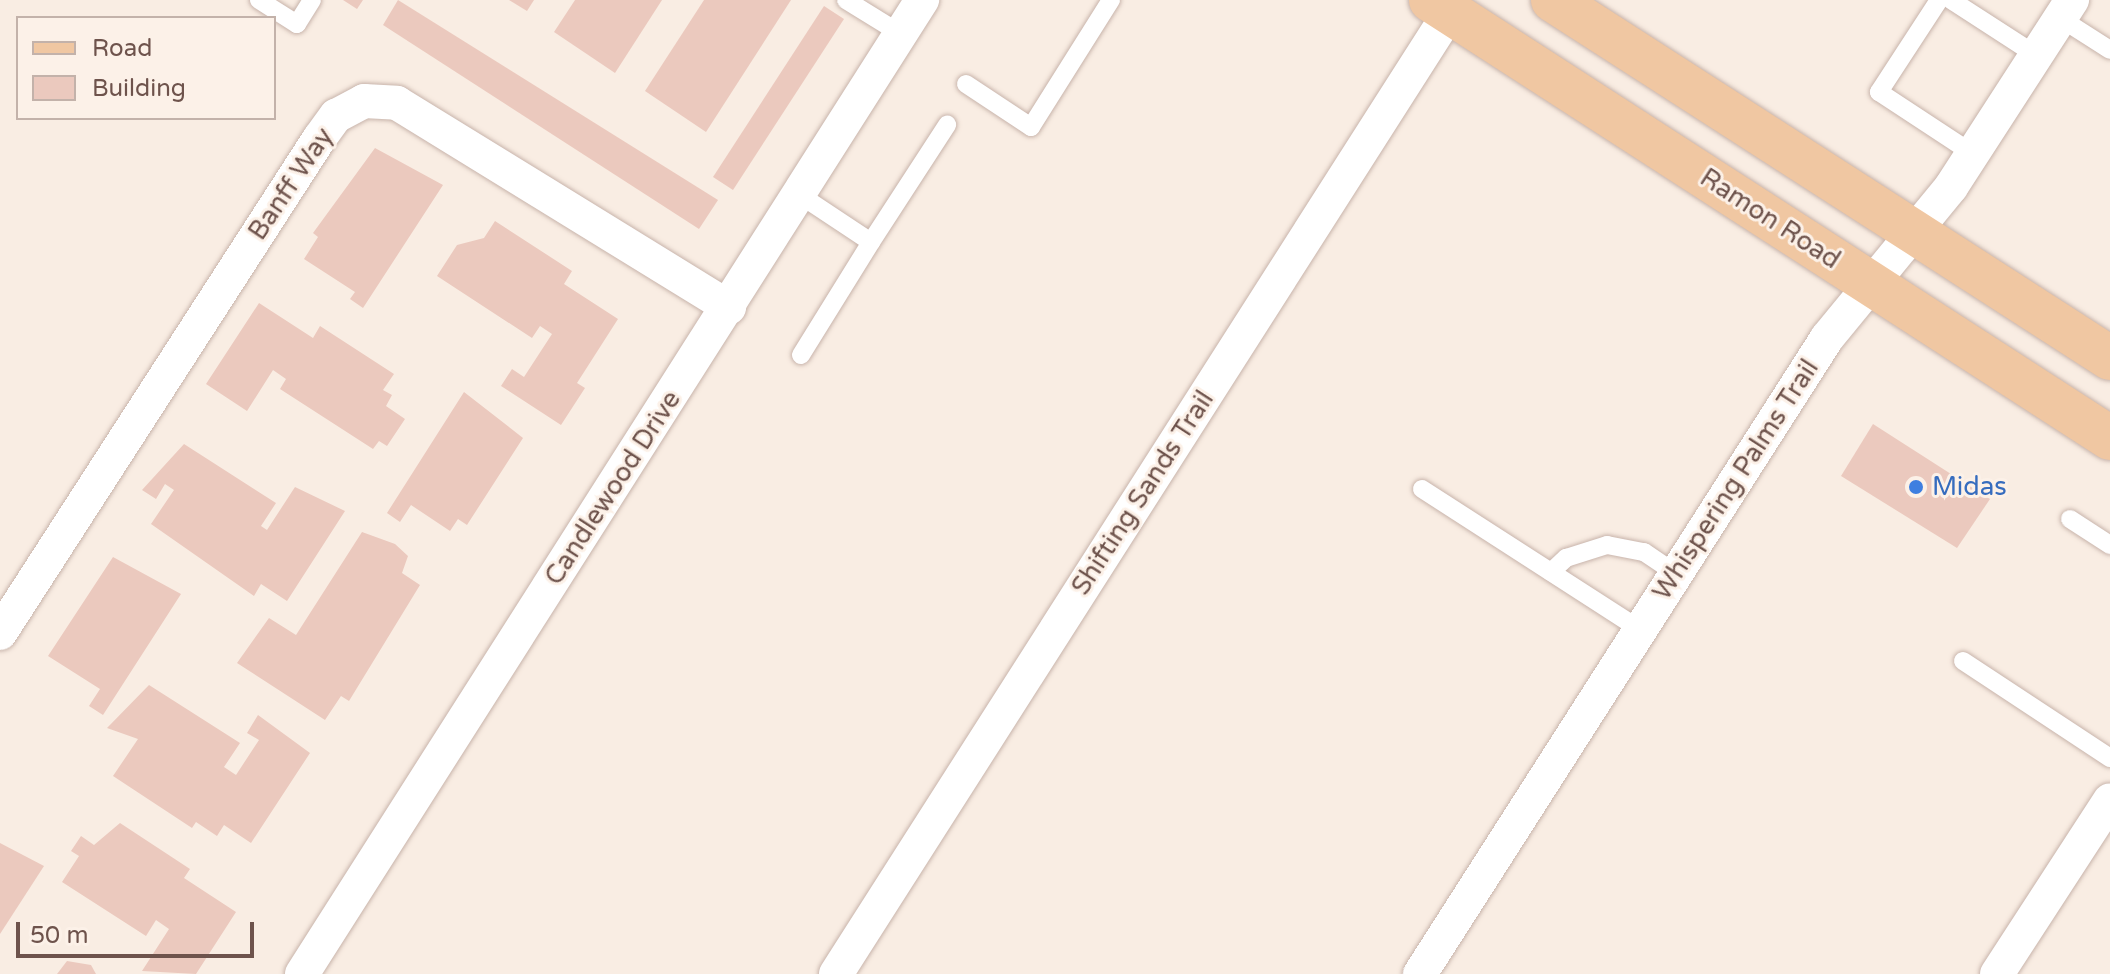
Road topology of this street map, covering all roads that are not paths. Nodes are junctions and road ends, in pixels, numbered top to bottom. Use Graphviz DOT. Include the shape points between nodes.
graph roads {
  1 [pos="259,0"];
  2 [pos="312,0"];
  3 [pos="846,0"];
  4 [pos="922,0"];
  5 [pos="1111,0"];
  6 [pos="1939,0"];
  7 [pos="1951,0"];
  8 [pos="1571,5"];
  9 [pos="1440,6"];
  10 [pos="2066,9"];
  11 [pos="901,34"];
  12 [pos="2110,50"];
  13 [pos="2036,55"];
  14 [pos="966,84"];
  15 [pos="947,125"];
  16 [pos="1972,153"];
  17 [pos="800,195"];
  18 [pos="1914,232"];
  19 [pos="871,242"];
  20 [pos="1871,284"];
  21 [pos="729,307"];
  22 [pos="801,355"];
  23 [pos="2110,358"];
  24 [pos="2110,438"];
  25 [pos="1422,489"];
  26 [pos="2070,519"];
  27 [pos="2110,545"];
  28 [pos="1551,572"];
  29 [pos="1677,574"];
  30 [pos="1641,630"];
  31 [pos="0,633"];
  32 [pos="1963,661"];
  33 [pos="2110,758"];
  34 [pos="2110,800"];
  35 [pos="302,974"];
  36 [pos="836,974"];
  37 [pos="1420,974"];
  38 [pos="1997,974"];
  1 -- 2 [label="lane" via="297,24"];
  3 -- 11 [label="lane"];
  4 -- 11 [label="street, Candlewood Drive"];
  5 -- 14 [label="lane" via="1031,127"];
  6 -- 16 [label="lane" via="1879,92"];
  7 -- 13 [label="lane"];
  8 -- 18 [label="main road"];
  9 -- 20 [label="main road, Ramon Road"];
  9 -- 36 [label="street, Shifting Sands Trail"];
  10 -- 12 [label="lane"];
  10 -- 13 [label="street, Whispering Palms Trail"];
  11 -- 17 [label="street, Candlewood Drive"];
  13 -- 16 [label="street, Whispering Palms Trail"];
  15 -- 19 [label="lane"];
  16 -- 18 [label="street, Whispering Palms Trail"];
  17 -- 19 [label="lane"];
  17 -- 21 [label="street, Candlewood Drive"];
  18 -- 20 [label="street, Whispering Palms Trail"];
  18 -- 23 [label="main road"];
  19 -- 22 [label="lane"];
  20 -- 24 [label="main road, Ramon Road"];
  20 -- 29 [label="street, Whispering Palms Trail" via="1827,338"];
  21 -- 31 [label="street, Banff Way" via="397,103 364,101 336,116 319,139"];
  21 -- 35 [label="street, Candlewood Drive"];
  25 -- 28 [label="lane"];
  26 -- 27 [label="lane"];
  28 -- 29 [label="lane" via="1566,558 1607,545 1644,552"];
  28 -- 30 [label="lane"];
  29 -- 30 [label="street, Whispering Palms Trail"];
  30 -- 37 [label="street, Whispering Palms Trail"];
  32 -- 33 [label="lane"];
  34 -- 38 [label="street"];
}
